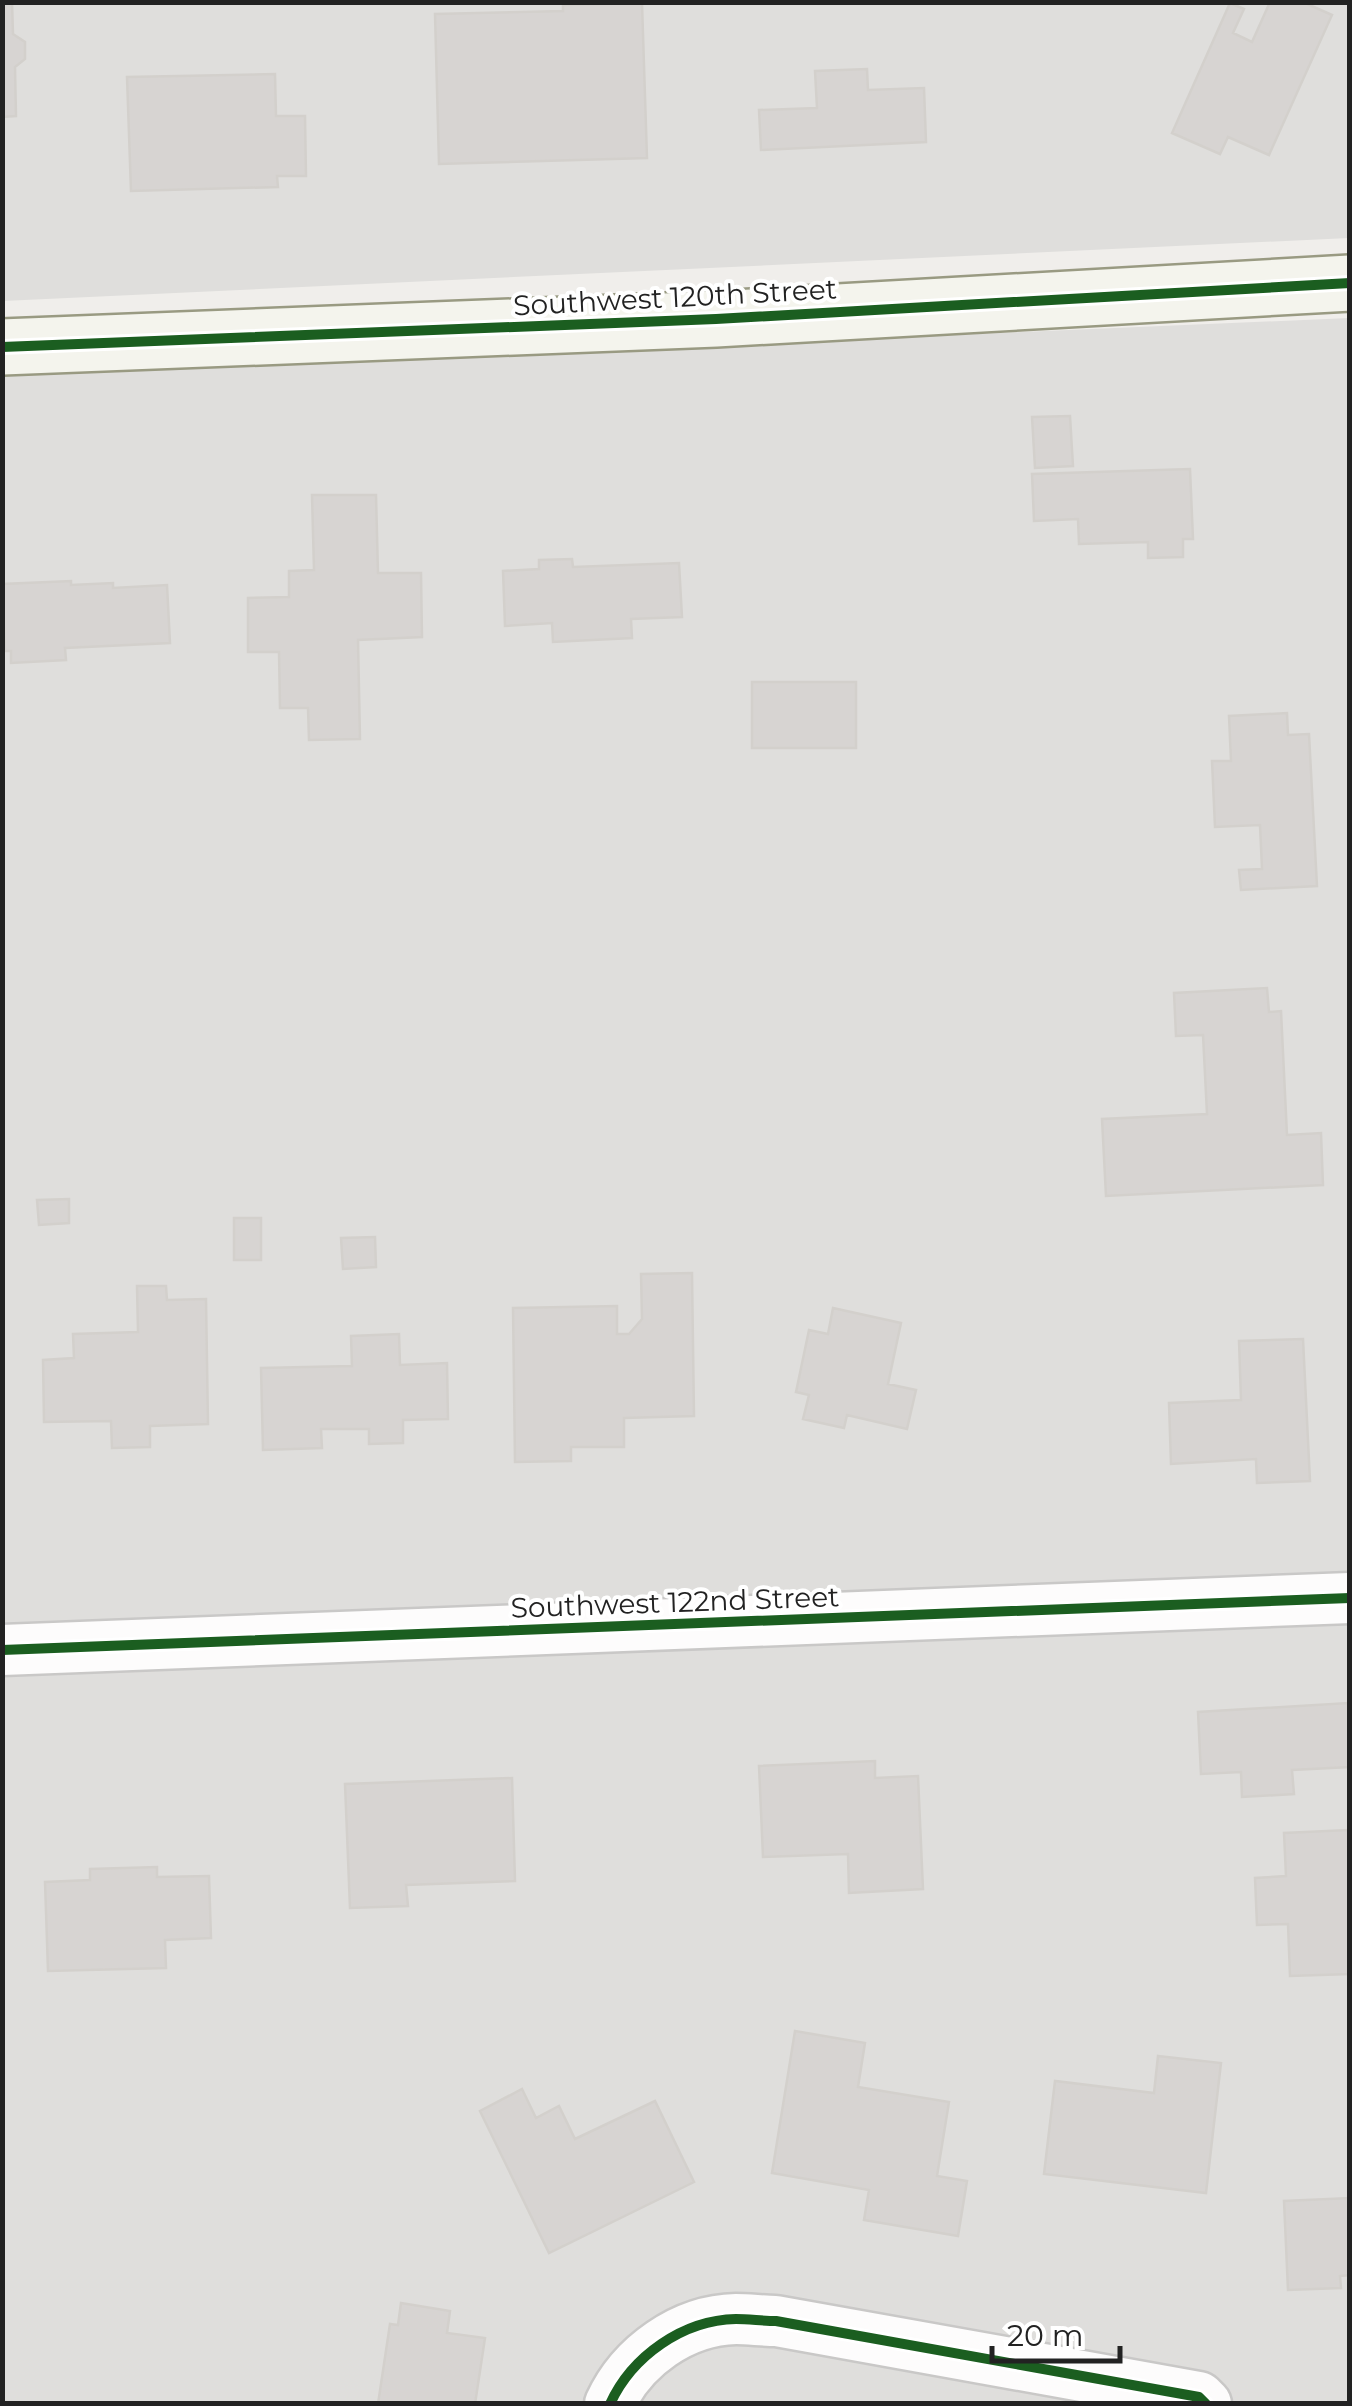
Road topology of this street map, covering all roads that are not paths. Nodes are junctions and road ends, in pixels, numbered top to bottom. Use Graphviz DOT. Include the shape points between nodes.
graph roads {
  1 [pos="1350,283"];
  2 [pos="2,347"];
  3 [pos="1350,1598"];
  4 [pos="2,1650"];
  5 [pos="610,2404"];
  6 [pos="1206,2404"];
  1 -- 2 [label="street, Southwest 120th Street" via="716,319"];
  3 -- 4 [label="street, Southwest 122nd Street"];
  5 -- 6 [label="street" via="633,2366 660,2345 699,2325 733,2319 1188,2394"];
}
